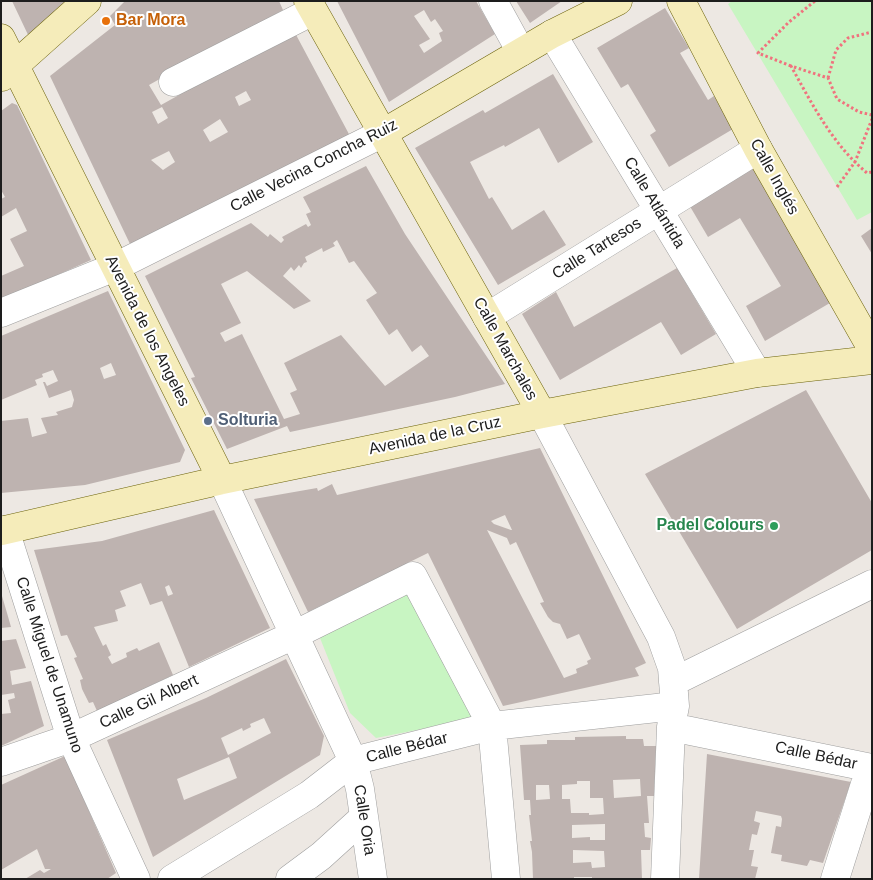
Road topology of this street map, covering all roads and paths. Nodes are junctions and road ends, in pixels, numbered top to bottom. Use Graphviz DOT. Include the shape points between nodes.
graph roads {
  1 [pos="87,1"];
  2 [pos="492,1"];
  3 [pos="618,1"];
  4 [pos="681,1"];
  5 [pos="815,1"];
  6 [pos="311,6"];
  7 [pos="872,32"];
  8 [pos="552,34"];
  9 [pos="1,38"];
  10 [pos="521,52"];
  11 [pos="791,66"];
  12 [pos="8,72"];
  13 [pos="828,78"];
  14 [pos="173,82"];
  15 [pos="872,117"];
  16 [pos="382,133"];
  17 [pos="758,149"];
  18 [pos="855,162"];
  19 [pos="872,172"];
  20 [pos="837,187"];
  21 [pos="658,210"];
  22 [pos="115,267"];
  23 [pos="1,313"];
  24 [pos="487,317"];
  25 [pos="872,350"];
  26 [pos="872,360"];
  27 [pos="756,373"];
  28 [pos="542,414"];
  29 [pos="222,480"];
  30 [pos="3,531"];
  31 [pos="872,584"];
  32 [pos="294,635"];
  33 [pos="673,705"];
  34 [pos="492,726"];
  35 [pos="71,738"];
  36 [pos="353,761"];
  37 [pos="1,762"];
  38 [pos="871,768"];
  39 [pos="364,817"];
  40 [pos="136,879"];
  41 [pos="172,879"];
  42 [pos="290,879"];
  43 [pos="373,879"];
  44 [pos="506,879"];
  45 [pos="665,879"];
  46 [pos="835,879"];
  1 -- 12 [label="street"];
  2 -- 10 [label="street"];
  3 -- 8 [label="street, Calle Vecina Concha Ruiz"];
  4 -- 17 [label="street, Calle Inglés"];
  5 -- 11 [label="path" via="758,53"];
  6 -- 14 [label="street"];
  6 -- 16 [label="street, Calle Marchales"];
  7 -- 13 [label="path" via="848,38 836,50"];
  8 -- 10 [label="street, Calle Vecina Concha Ruiz"];
  8 -- 21 [label="street, Calle Atlántida"];
  9 -- 12 [label="street, Avenida de los Angeles"];
  10 -- 16 [label="street, Calle Vecina Concha Ruiz"];
  11 -- 13 [label="path"];
  11 -- 18 [label="path" via="819,116"];
  12 -- 22 [label="street, Avenida de los Angeles"];
  13 -- 15 [label="path" via="837,99"];
  15 -- 18 [label="path"];
  16 -- 22 [label="street, Calle Vecina Concha Ruiz"];
  16 -- 24 [label="street, Calle Marchales"];
  17 -- 21 [label="street, Calle Tartesos"];
  17 -- 25 [label="street, Calle Inglés"];
  18 -- 19 [label="path" via="867,173"];
  18 -- 20 [label="path"];
  21 -- 24 [label="street, Calle Tartesos"];
  21 -- 27 [label="street, Calle Atlántida"];
  22 -- 23 [label="street, Calle Vecina Concha Ruiz"];
  22 -- 29 [label="street, Avenida de los Angeles"];
  24 -- 28 [label="street, Calle Marchales"];
  26 -- 27 [label="street, Avenida de la Cruz"];
  27 -- 28 [label="street, Avenida de la Cruz"];
  28 -- 29 [label="street, Avenida de la Cruz"];
  28 -- 33 [label="street, Calle Marchales" via="661,637 672,668"];
  29 -- 30 [label="street, Avenida de la Cruz"];
  29 -- 32 [label="street, Avenida de los Angeles"];
  30 -- 35 [label="street, Calle Miguel de Unamuno"];
  31 -- 33 [label="street"];
  32 -- 34 [label="street, Calle Gil Albert" via="412,576"];
  32 -- 35 [label="street, Calle Gil Albert"];
  32 -- 36 [label="street, Avenida de los Angeles"];
  33 -- 34 [label="street, Calle Bédar"];
  33 -- 38 [label="street, Calle Bédar"];
  33 -- 45 [label="street, Calle Marchales"];
  34 -- 36 [label="street, Calle Bédar"];
  34 -- 44 [label="street"];
  35 -- 37 [label="street, Calle Gil Albert"];
  35 -- 40 [label="street, Calle Miguel de Unamuno"];
  36 -- 39 [label="street, Calle Oria"];
  36 -- 41 [label="street, Calle Bédar" via="309,795"];
  38 -- 46 [label="street"];
  39 -- 42 [label="street"];
  39 -- 43 [label="street, Calle Oria"];
}
